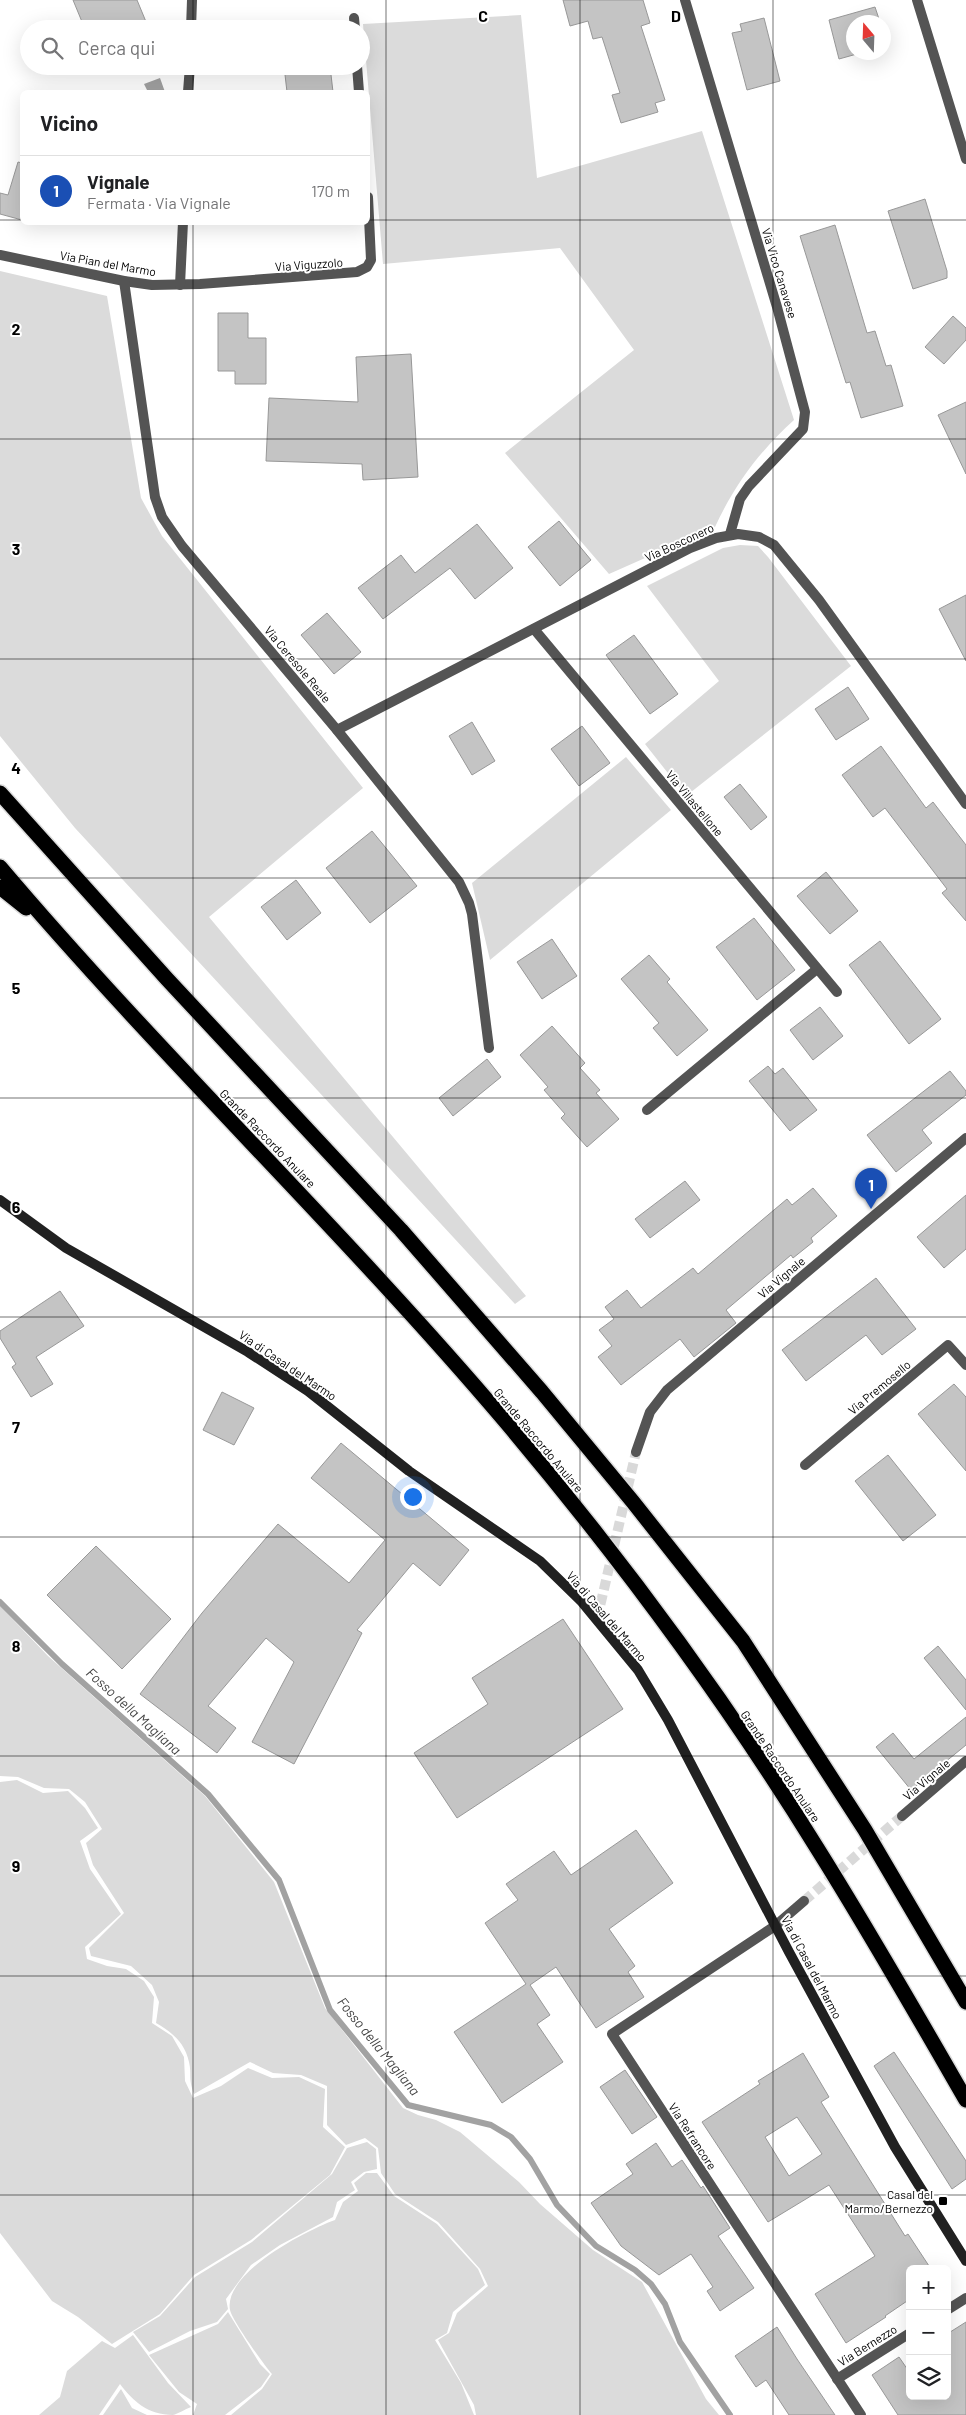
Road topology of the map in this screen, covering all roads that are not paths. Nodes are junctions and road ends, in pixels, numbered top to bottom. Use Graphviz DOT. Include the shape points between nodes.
graph roads {
  1 [pos="192,0"];
  2 [pos="685,0"];
  3 [pos="917,0"];
  4 [pos="191,20"];
  5 [pos="189,75"];
  6 [pos="359,75"];
  7 [pos="188,90"];
  8 [pos="360,90"];
  9 [pos="966,159"];
  10 [pos="183,225"];
  11 [pos="370,225"];
  12 [pos="0,255"];
  13 [pos="124,281"];
  14 [pos="180,285"];
  15 [pos="730,534"];
  16 [pos="534,629"];
  17 [pos="337,730"];
  18 [pos="0,793"];
  19 [pos="966,804"];
  20 [pos="0,867"];
  21 [pos="0,887"];
  22 [pos="54,930"];
  23 [pos="818,969"];
  24 [pos="837,992"];
  25 [pos="489,1048"];
  26 [pos="647,1110"];
  27 [pos="966,1138"];
  28 [pos="0,1200"];
  29 [pos="966,1365"];
  30 [pos="636,1452"];
  31 [pos="805,1465"];
  32 [pos="966,1761"];
  33 [pos="902,1816"];
  34 [pos="804,1901"];
  35 [pos="775,1926"];
  36 [pos="966,2002"];
  37 [pos="966,2100"];
  38 [pos="966,2261"];
  39 [pos="966,2298"];
  40 [pos="951,2307"];
  41 [pos="906,2336"];
  42 [pos="837,2379"];
  43 [pos="860,2415"];
  1 -- 4 [label="street"];
  2 -- 15 [label="street, Via Vico Canavese" via="805,412 803,428 740,499"];
  3 -- 9 [label="street"];
  5 -- 7 [label="street"];
  6 -- 8 [label="street"];
  10 -- 14 [label="street"];
  11 -- 14 [label="street, Via Viguzzolo" via="372,260 362,270"];
  12 -- 13 [label="street, Via Pian del Marmo"];
  13 -- 14 [label="street, Via Pian del Marmo"];
  13 -- 17 [label="street, Via Ceresole Reale" via="152,476 162,517 182,546"];
  15 -- 16 [label="street, Via Bosconero" via="690,548"];
  15 -- 19 [label="street, Via Bosconero" via="759,536 780,552"];
  16 -- 17 [label="street, Via Bosconero"];
  16 -- 23 [label="street, Via Villastellone"];
  17 -- 25 [label="street, Via Ceresole Reale" via="465,893 472,914"];
  18 -- 36 [label="highway" via="167,979 401,1230 542,1392 639,1510 742,1641 865,1830"];
  20 -- 22 [label="highway, Grande Raccordo Anulare"];
  21 -- 22 [label="highway"];
  22 -- 37 [label="highway, Grande Raccordo Anulare" via="349,1246 505,1421 577,1509 700,1673 766,1768 816,1846"];
  23 -- 24 [label="street, Via Villastellone"];
  23 -- 26 [label="street"];
  27 -- 30 [label="street, Via Vignale" via="663,1393 650,1412"];
  28 -- 35 [label="main road, Via di Casal del Marmo" via="66,1248 248,1352 308,1391 409,1471 526,1550 564,1583 643,1677"];
  29 -- 31 [label="street, Via Premosello" via="948,1345"];
  32 -- 33 [label="street, Via Vignale"];
  34 -- 35 [label="street"];
  35 -- 38 [label="main road, Via di Casal del Marmo" via="895,2147"];
  35 -- 42 [label="street, Via Refrancore" via="612,2034"];
  39 -- 40 [label="street"];
  41 -- 42 [label="street, Via Bernezzo"];
  42 -- 43 [label="street, Via Refrancore"];
}
